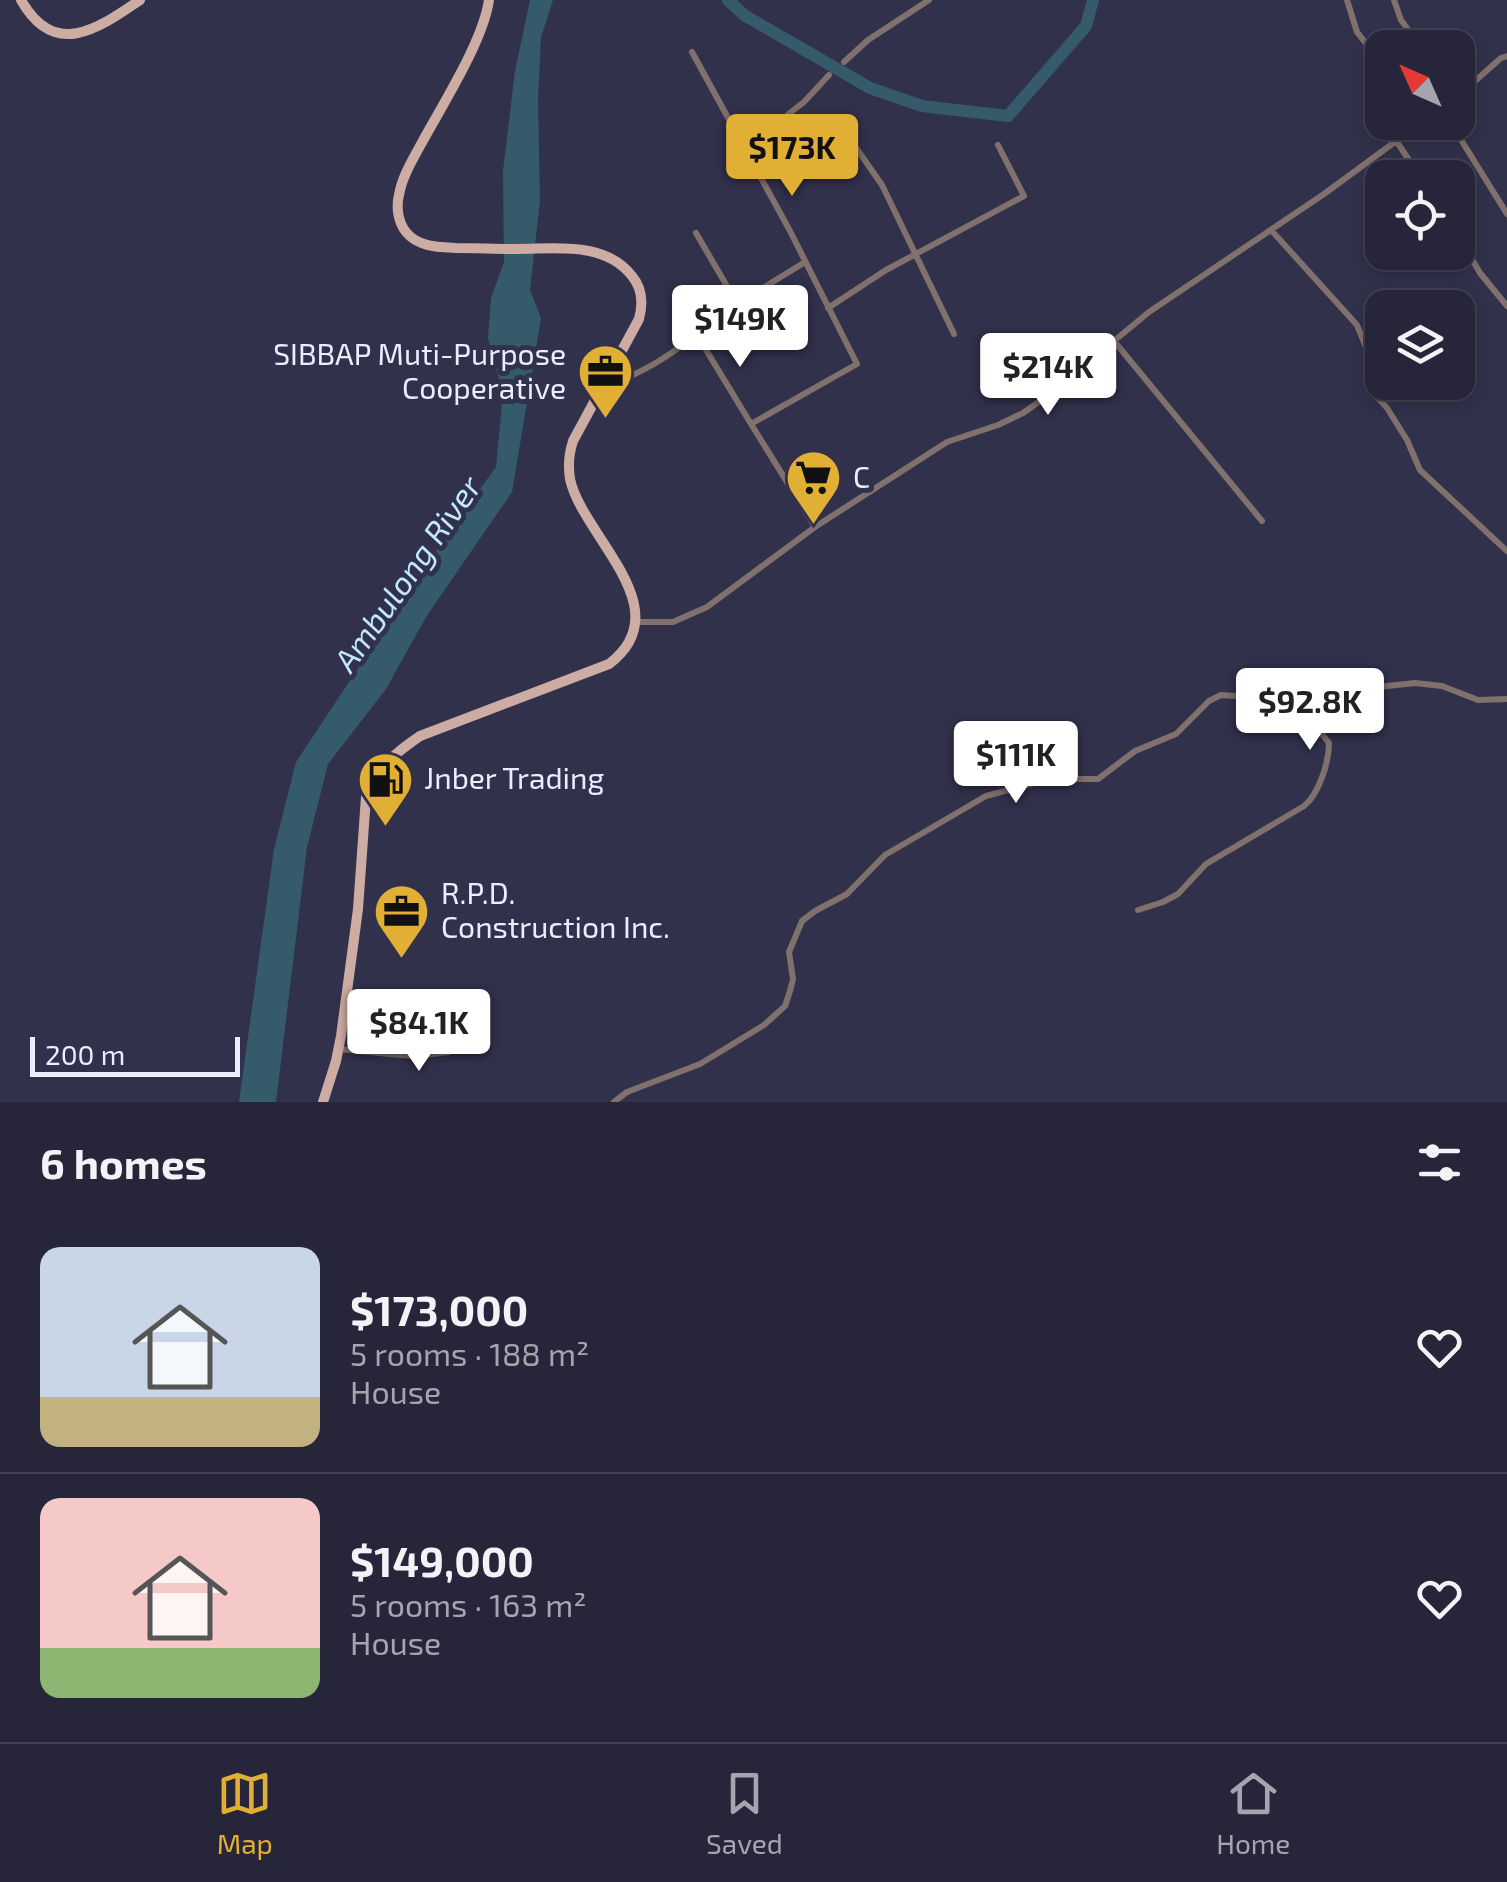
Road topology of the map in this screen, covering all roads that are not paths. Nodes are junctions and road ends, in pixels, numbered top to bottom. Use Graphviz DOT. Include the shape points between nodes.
graph roads {
  1 [pos="21,0"];
  2 [pos="140,0"];
  3 [pos="489,0"];
  4 [pos="929,0"];
  5 [pos="1348,0"];
  6 [pos="1394,0"];
  7 [pos="1408,30"];
  8 [pos="1365,42"];
  9 [pos="692,52"];
  10 [pos="1507,56"];
  11 [pos="844,62"];
  12 [pos="829,75"];
  13 [pos="1475,80"];
  14 [pos="846,132"];
  15 [pos="1400,140"];
  16 [pos="1461,140"];
  17 [pos="1397,142"];
  18 [pos="998,145"];
  19 [pos="744,149"];
  20 [pos="1409,160"];
  21 [pos="1507,214"];
  22 [pos="1271,230"];
  23 [pos="696,233"];
  24 [pos="917,256"];
  25 [pos="806,262"];
  26 [pos="1475,264"];
  27 [pos="738,305"];
  28 [pos="1507,306"];
  29 [pos="828,308"];
  30 [pos="954,334"];
  31 [pos="697,335"];
  32 [pos="1114,341"];
  33 [pos="604,384"];
  34 [pos="751,424"];
  35 [pos="1262,521"];
  36 [pos="815,527"];
  37 [pos="1507,551"];
  38 [pos="634,622"];
  39 [pos="1279,699"];
  40 [pos="1507,700"];
  41 [pos="1138,910"];
  42 [pos="403,1022"];
  43 [pos="339,1049"];
  44 [pos="450,1052"];
  45 [pos="389,1054"];
  46 [pos="323,1102"];
  47 [pos="614,1102"];
  1 -- 2 [label="main road" via="44,26 70,34 104,25"];
  3 -- 33 [label="main road" via="483,25 405,174 400,220 424,244 577,249 613,258 634,278 642,310"];
  4 -- 11 [label="street"];
  5 -- 8 [label="street"];
  6 -- 7 [label="street"];
  9 -- 19 [label="street"];
  10 -- 13 [label="street"];
  12 -- 19 [label="street"];
  14 -- 24 [label="street"];
  15 -- 17 [label="street"];
  16 -- 21 [label="street"];
  17 -- 20 [label="street"];
  17 -- 22 [label="street"];
  18 -- 24 [label="street" via="1024,196"];
  19 -- 25 [label="street"];
  22 -- 32 [label="street"];
  22 -- 37 [label="street" via="1357,324 1371,390 1408,440 1420,470"];
  23 -- 27 [label="street"];
  24 -- 29 [label="street"];
  24 -- 30 [label="street"];
  25 -- 27 [label="street"];
  25 -- 29 [label="street"];
  26 -- 28 [label="street"];
  27 -- 31 [label="street"];
  29 -- 34 [label="street" via="857,364"];
  31 -- 33 [label="street" via="629,378"];
  31 -- 34 [label="street"];
  32 -- 35 [label="street"];
  32 -- 36 [label="street" via="1023,413 947,442"];
  33 -- 38 [label="main road" via="573,441 570,482 630,586"];
  34 -- 36 [label="street"];
  36 -- 38 [label="street" via="692,616"];
  38 -- 43 [label="main road" via="626,647 609,664 420,736 392,755 372,781"];
  39 -- 40 [label="street" via="1416,683 1478,700"];
  39 -- 41 [label="street" via="1329,743 1315,796 1206,864 1178,894"];
  39 -- 47 [label="street" via="1221,695 1176,734 1136,751 1098,779 1006,790 928,829 802,921 789,952 790,991 764,1025 700,1064"];
  42 -- 45 [label="street"];
  43 -- 45 [label="street"];
  43 -- 46 [label="main road"];
  44 -- 45 [label="street"];
}
